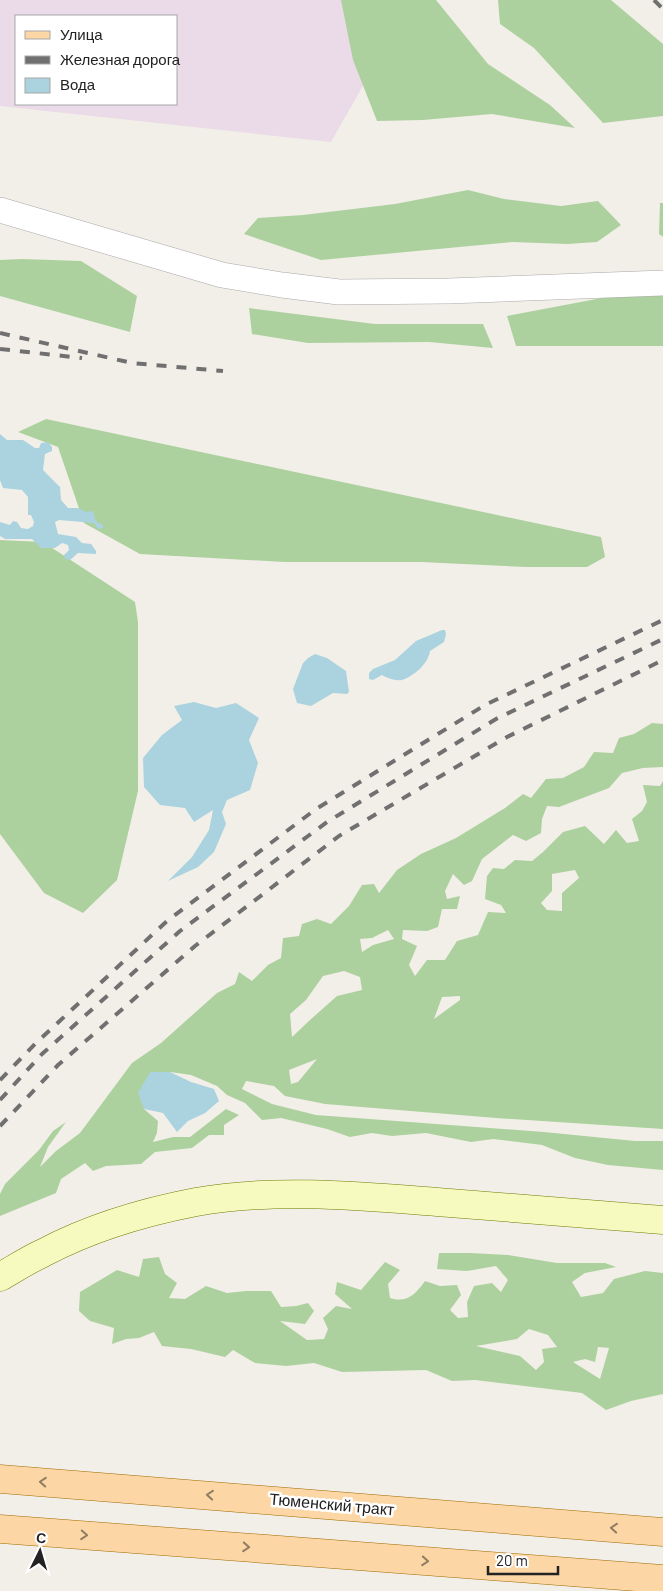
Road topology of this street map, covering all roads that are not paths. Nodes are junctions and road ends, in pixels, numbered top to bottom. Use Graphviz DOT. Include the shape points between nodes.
graph roads {
  1 [pos="0,210"];
  2 [pos="663,284"];
  3 [pos="663,1220"];
  4 [pos="0,1277"];
  5 [pos="0,1479"];
  6 [pos="0,1529"];
  7 [pos="663,1532"];
  8 [pos="663,1579"];
  1 -- 2 [label="street" via="222,275 282,286 339,292 448,292"];
  3 -- 4 [label="main road" via="379,1197 251,1196 198,1202 97,1229 44,1252"];
  7 -- 5 [label="main road, Тюменский тракт, one-way"];
  6 -- 8 [label="main road, one-way"];
}
